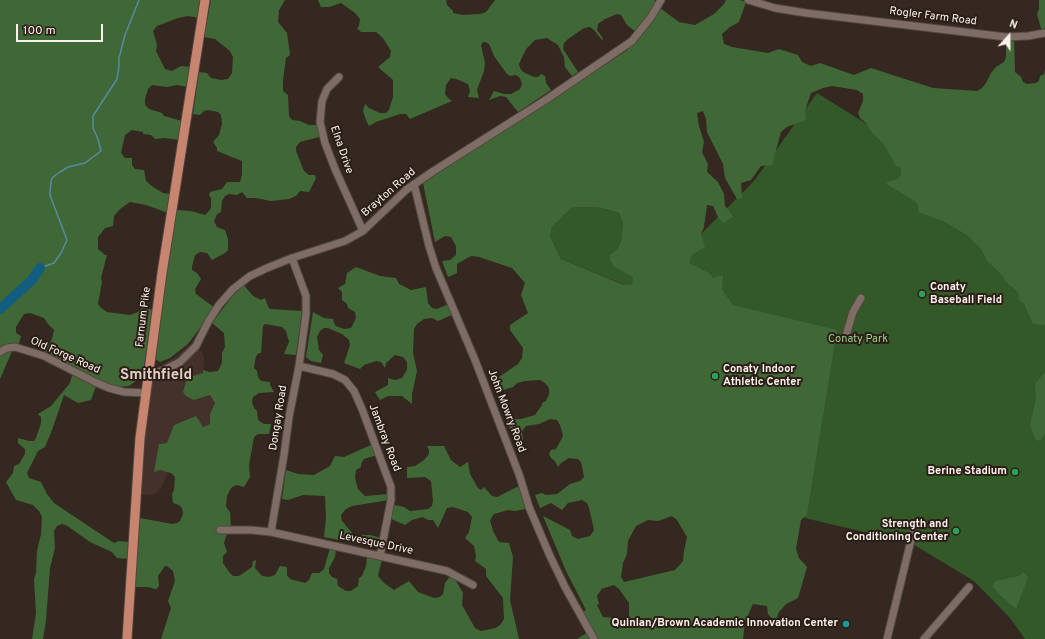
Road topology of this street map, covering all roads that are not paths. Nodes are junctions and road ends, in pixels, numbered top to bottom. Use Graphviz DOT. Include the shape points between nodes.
graph roads {
  1 [pos="206,0"];
  2 [pos="662,0"];
  3 [pos="748,0"];
  4 [pos="1045,33"];
  5 [pos="338,77"];
  6 [pos="414,184"];
  7 [pos="363,232"];
  8 [pos="292,258"];
  9 [pos="861,298"];
  10 [pos="845,339"];
  11 [pos="0,352"];
  12 [pos="299,366"];
  13 [pos="149,373"];
  14 [pos="146,393"];
  15 [pos="220,530"];
  16 [pos="271,532"];
  17 [pos="913,532"];
  18 [pos="380,556"];
  19 [pos="473,585"];
  20 [pos="970,587"];
  21 [pos="126,639"];
  22 [pos="594,639"];
  23 [pos="887,639"];
  24 [pos="924,639"];
  1 -- 13 [label="main road, Farnum Pike" via="162,273"];
  2 -- 6 [label="street, Brayton Road" via="632,41"];
  3 -- 4 [label="street, Rogler Farm Road" via="806,13 1006,37"];
  5 -- 7 [label="street, Elna Drive" via="327,89 322,101 320,122 335,170"];
  6 -- 7 [label="street, Brayton Road"];
  6 -- 22 [label="street, John Mowry Road" via="436,268 475,360 529,507 562,581"];
  7 -- 8 [label="street, Brayton Road" via="345,241"];
  8 -- 12 [label="street, Dongay Road" via="306,296"];
  8 -- 13 [label="street, Brayton Road" via="250,276 233,289 219,305 196,346 180,362 162,371"];
  9 -- 10 [label="street" via="853,312"];
  11 -- 14 [label="street, Old Forge Road" via="15,347 44,356 109,388"];
  12 -- 16 [label="street, Dongay Road"];
  12 -- 18 [label="street, Jambray Road" via="333,374 345,380 354,391 362,409 391,487 391,500"];
  13 -- 14 [label="main road, Farnum Pike"];
  14 -- 21 [label="main road, Farnum Pike" via="140,438"];
  15 -- 16 [label="street"];
  16 -- 18 [label="street, Levesque Drive"];
  17 -- 23 [label="street"];
  18 -- 19 [label="street, Levesque Drive" via="447,571"];
  20 -- 24 [label="street"];
}
